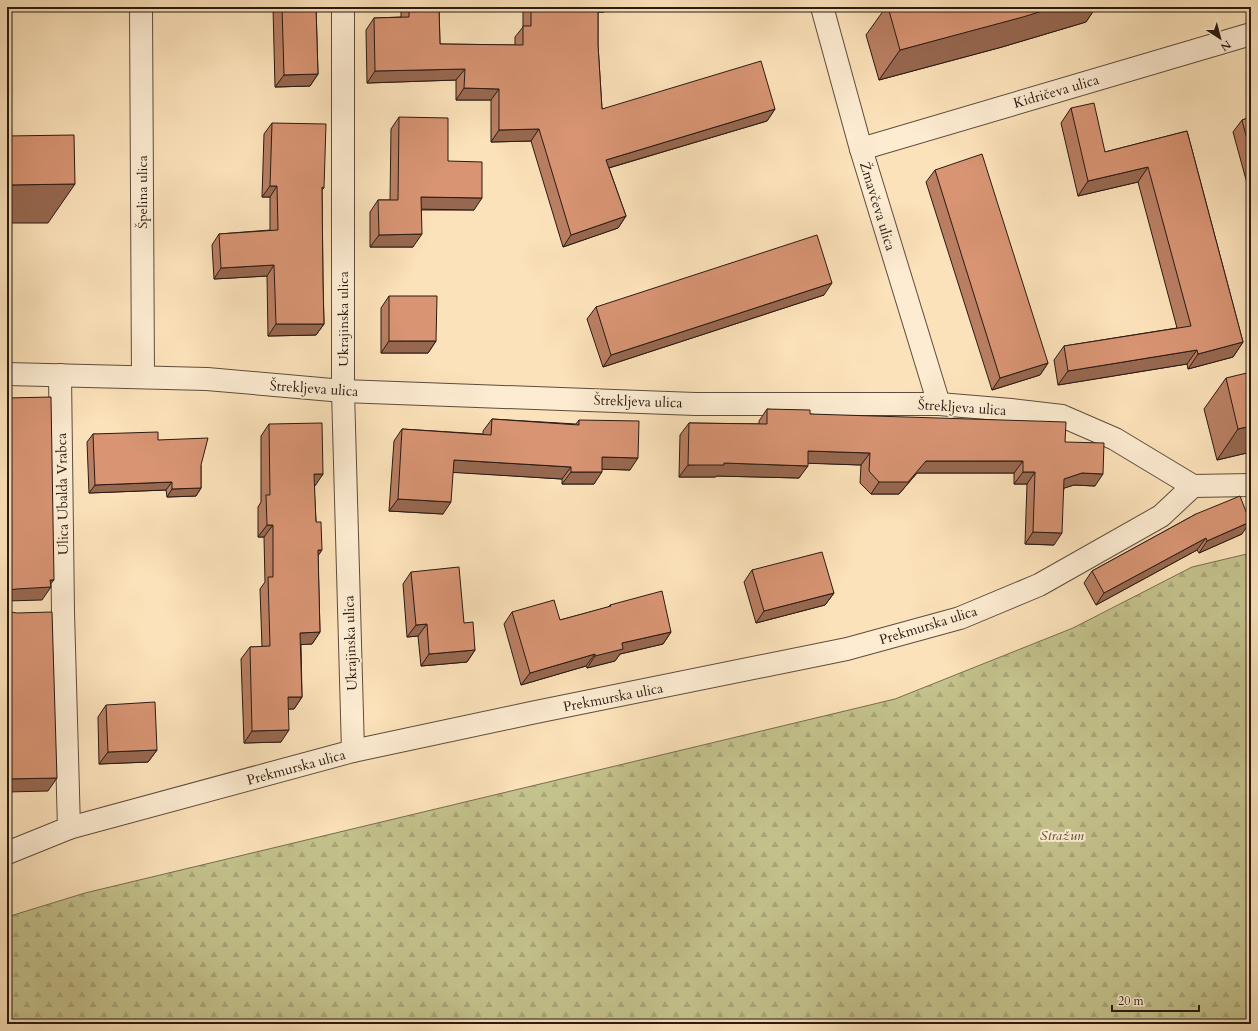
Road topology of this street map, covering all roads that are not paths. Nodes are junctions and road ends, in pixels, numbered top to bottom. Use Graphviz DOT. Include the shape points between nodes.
graph roads {
  1 [pos="141,7"];
  2 [pos="343,7"];
  3 [pos="822,7"];
  4 [pos="1251,34"];
  5 [pos="861,149"];
  6 [pos="7,374"];
  7 [pos="60,375"];
  8 [pos="143,377"];
  9 [pos="343,391"];
  10 [pos="939,404"];
  11 [pos="1251,485"];
  12 [pos="1193,486"];
  13 [pos="353,751"];
  14 [pos="70,828"];
  15 [pos="7,853"];
  1 -- 8 [label="street, Špelina ulica"];
  2 -- 9 [label="street, Ukrajinska ulica"];
  3 -- 5 [label="street, Žmavčeva ulica"];
  4 -- 5 [label="street, Kidričeva ulica"];
  5 -- 10 [label="street, Žmavčeva ulica"];
  6 -- 7 [label="street, Štrekljeva ulica"];
  7 -- 8 [label="street, Štrekljeva ulica"];
  7 -- 14 [label="street, Ulica Ubalda Vrabca" via="53,613"];
  8 -- 9 [label="street, Štrekljeva ulica" via="207,379"];
  9 -- 10 [label="street, Štrekljeva ulica" via="695,404"];
  9 -- 13 [label="street, Ukrajinska ulica"];
  10 -- 12 [label="street, Štrekljeva ulica" via="1062,416 1115,439"];
  11 -- 12 [label="street"];
  12 -- 13 [label="street, Prekmurska ulica" via="1161,516 1039,585 960,618 847,649"];
  13 -- 14 [label="street, Prekmurska ulica"];
  14 -- 15 [label="street, Prekmurska ulica"];
}
